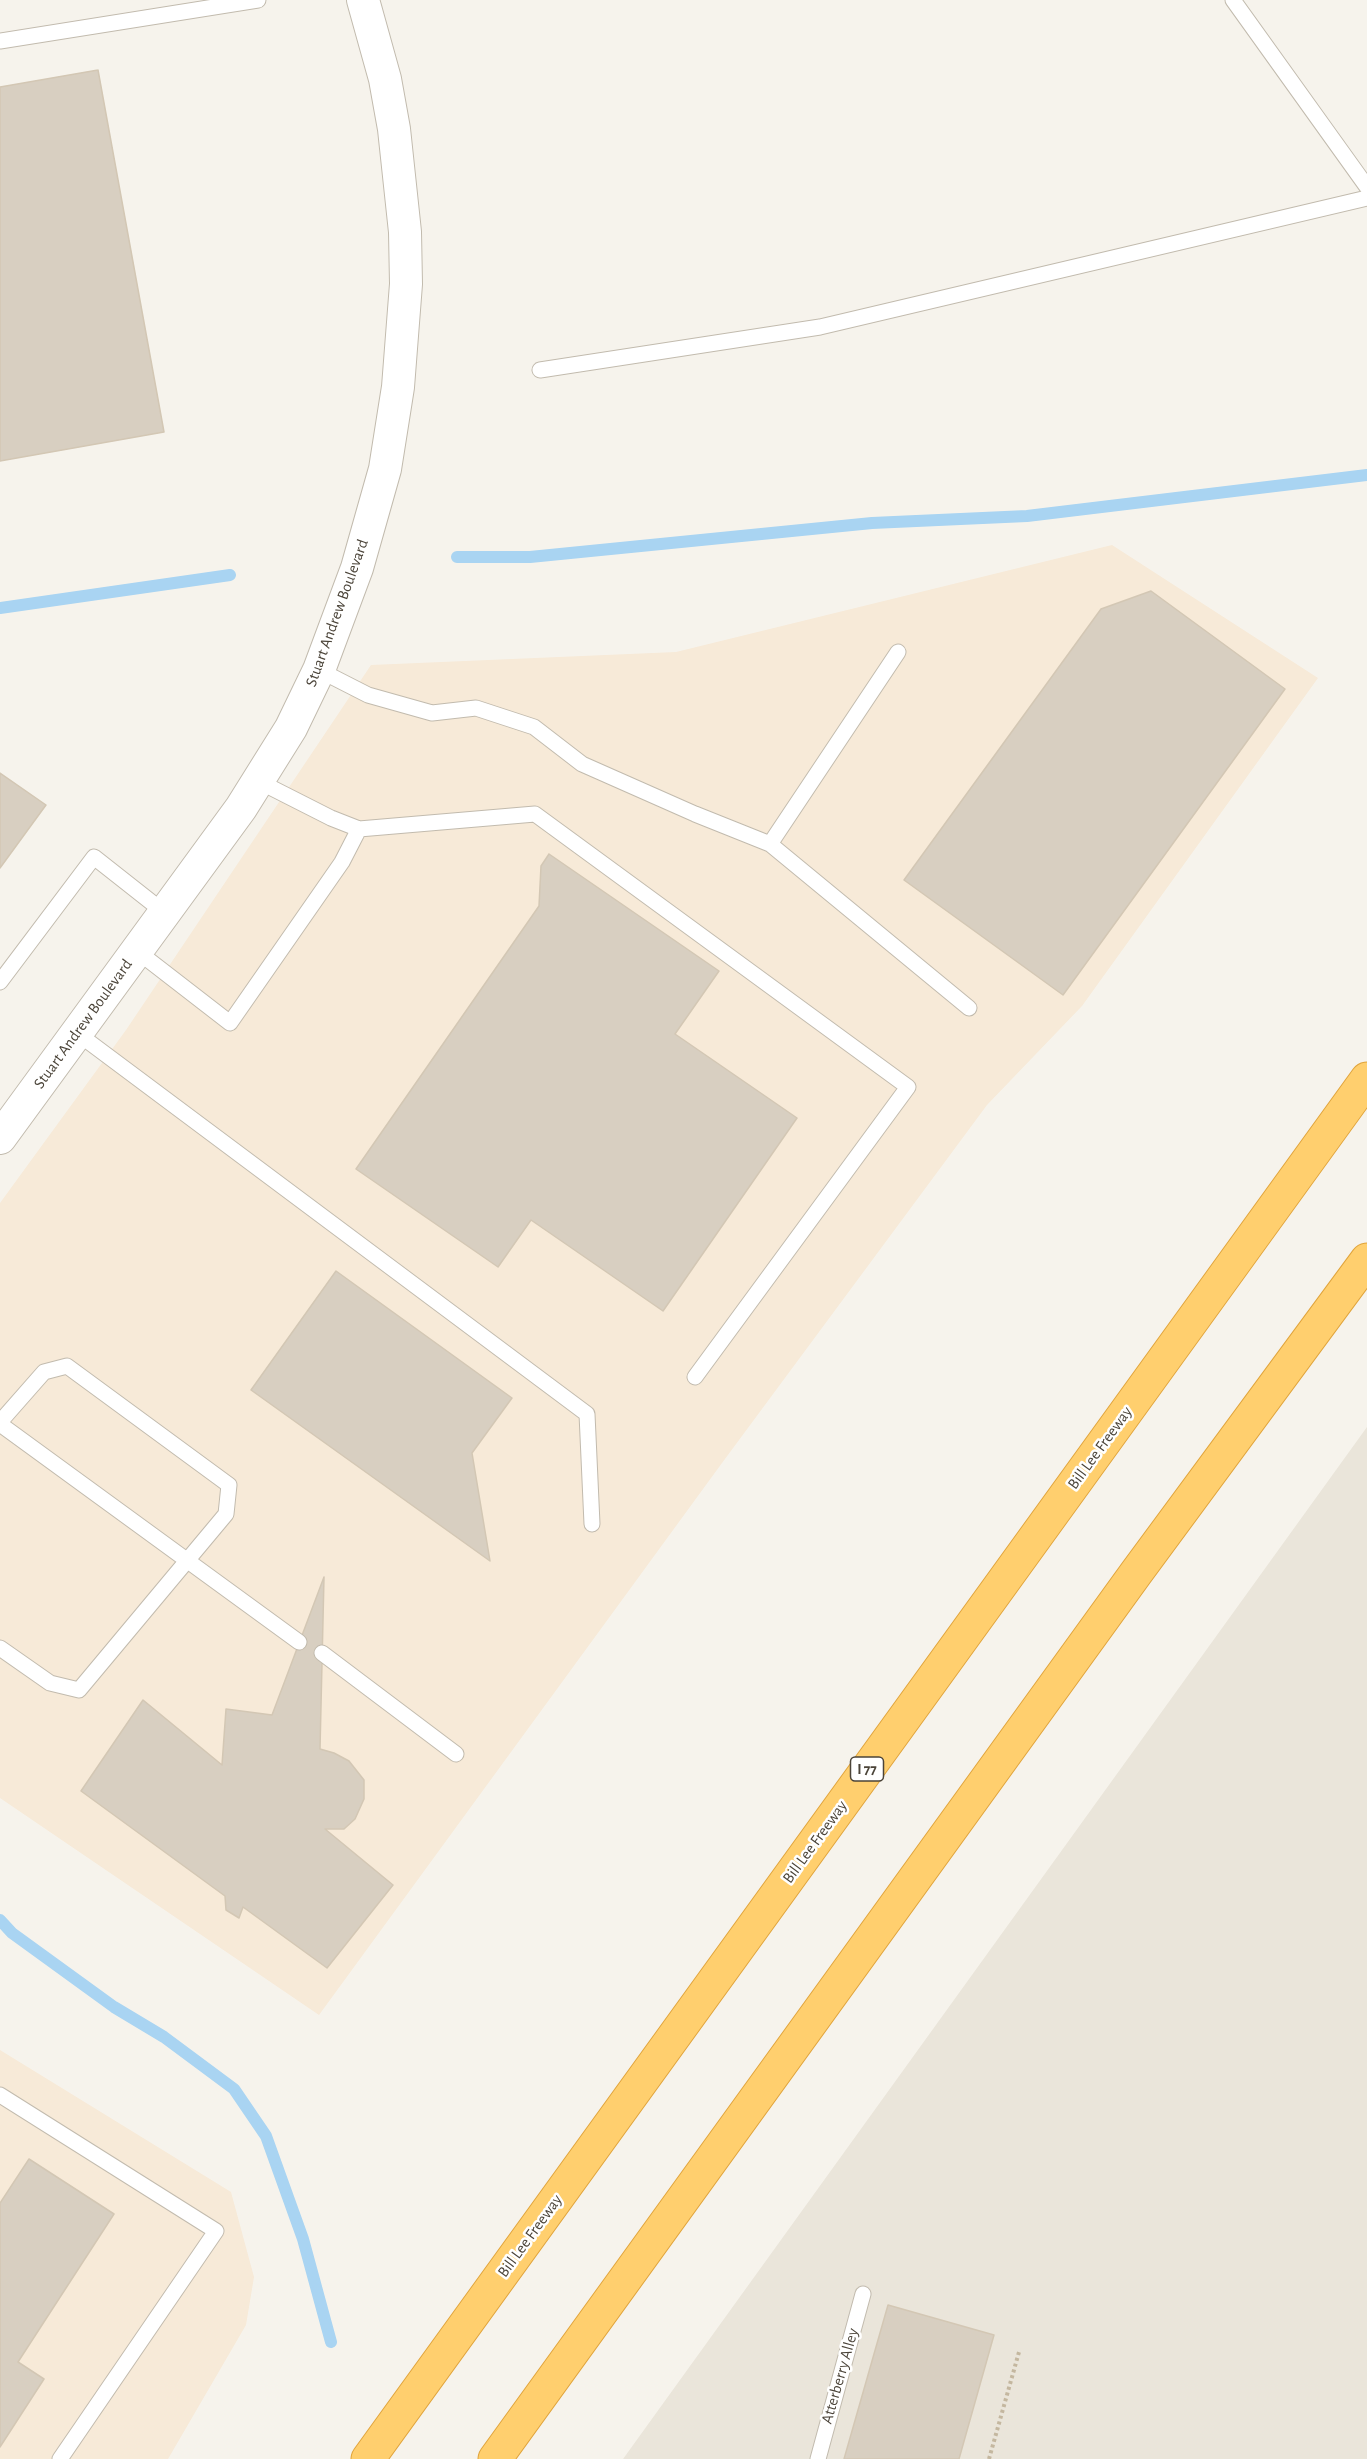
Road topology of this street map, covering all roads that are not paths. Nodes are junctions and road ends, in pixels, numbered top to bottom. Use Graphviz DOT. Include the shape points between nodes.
graph roads {
  1 [pos="258,0"];
  2 [pos="363,0"];
  3 [pos="1233,0"];
  4 [pos="0,42"];
  5 [pos="1367,187"];
  6 [pos="1367,198"];
  7 [pos="540,370"];
  8 [pos="898,652"];
  9 [pos="319,670"];
  10 [pos="258,781"];
  11 [pos="359,829"];
  12 [pos="770,844"];
  13 [pos="165,913"];
  14 [pos="137,951"];
  15 [pos="0,982"];
  16 [pos="969,1008"];
  17 [pos="77,1033"];
  18 [pos="1367,1079"];
  19 [pos="3,1126"];
  20 [pos="1367,1260"];
  21 [pos="695,1377"];
  22 [pos="0,1423"];
  23 [pos="592,1524"];
  24 [pos="188,1561"];
  25 [pos="299,1642"];
  26 [pos="0,1648"];
  27 [pos="322,1653"];
  28 [pos="456,1754"];
  29 [pos="0,2095"];
  30 [pos="863,2294"];
  31 [pos="60,2459"];
  32 [pos="368,2459"];
  33 [pos="495,2459"];
  34 [pos="818,2459"];
  1 -- 4 [label="lane"];
  2 -- 9 [label="street, Stuart Andrew Boulevard" via="394,129 405,232 406,284 398,387 384,469 357,568"];
  3 -- 5 [label="lane"];
  6 -- 7 [label="lane" via="820,327"];
  8 -- 12 [label="lane"];
  9 -- 10 [label="street, Stuart Andrew Boulevard" via="291,728"];
  9 -- 12 [label="lane" via="368,696 432,713 476,708 534,727 582,764"];
  10 -- 11 [label="lane"];
  10 -- 13 [label="street, Stuart Andrew Boulevard"];
  11 -- 14 [label="lane" via="342,862 230,1023"];
  11 -- 21 [label="lane" via="535,814 908,1087"];
  12 -- 16 [label="lane"];
  13 -- 14 [label="street, Stuart Andrew Boulevard"];
  13 -- 15 [label="lane" via="94,856"];
  14 -- 17 [label="street, Stuart Andrew Boulevard"];
  17 -- 19 [label="street, Stuart Andrew Boulevard"];
  17 -- 23 [label="lane" via="587,1414"];
  18 -- 32 [label="highway, Bill Lee Freeway / I 77"];
  20 -- 33 [label="highway" via="1129,1582"];
  22 -- 24 [label="lane"];
  22 -- 24 [label="lane" via="44,1372 67,1366 229,1485 226,1514"];
  24 -- 25 [label="lane"];
  24 -- 26 [label="lane" via="79,1690 50,1683"];
  27 -- 28 [label="lane"];
  29 -- 31 [label="lane" via="216,2231"];
  30 -- 34 [label="lane, Atterberry Alley"];
}
